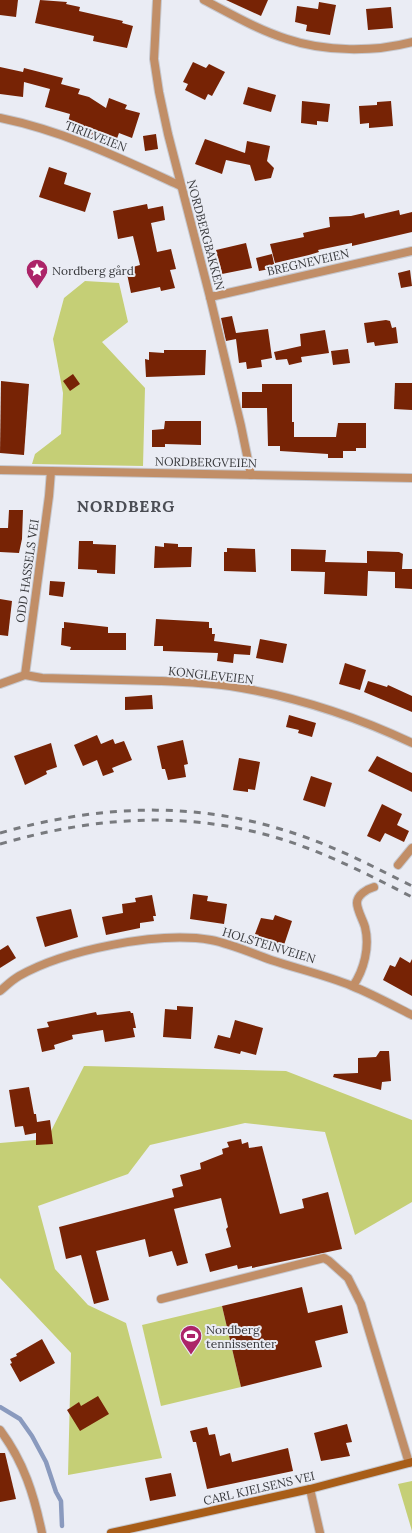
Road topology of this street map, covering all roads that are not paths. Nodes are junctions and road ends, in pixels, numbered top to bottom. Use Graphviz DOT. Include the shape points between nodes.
graph roads {
  1 [pos="157,0"];
  2 [pos="204,0"];
  3 [pos="412,42"];
  4 [pos="0,118"];
  5 [pos="181,186"];
  6 [pos="412,251"];
  7 [pos="210,297"];
  8 [pos="0,470"];
  9 [pos="51,472"];
  10 [pos="251,475"];
  11 [pos="412,478"];
  12 [pos="25,674"];
  13 [pos="0,684"];
  14 [pos="412,743"];
  15 [pos="412,848"];
  16 [pos="398,865"];
  17 [pos="374,887"];
  18 [pos="353,986"];
  19 [pos="0,991"];
  20 [pos="412,1015"];
  21 [pos="161,1299"];
  22 [pos="0,1430"];
  23 [pos="410,1462"];
  24 [pos="310,1489"];
  25 [pos="42,1533"];
  26 [pos="111,1533"];
  27 [pos="320,1533"];
  1 -- 5 [label="street, NORDBERGBAKKEN" via="154,59"];
  2 -- 3 [label="street" via="288,40 357,48"];
  4 -- 5 [label="street, TIRILVEIEN" via="64,136 113,154"];
  5 -- 7 [label="street, NORDBERGBAKKEN"];
  6 -- 7 [label="street, BREGNEVEIEN"];
  7 -- 10 [label="street, NORDBERGBAKKEN"];
  8 -- 9 [label="street, NORDBERGVEIEN"];
  9 -- 10 [label="street, NORDBERGVEIEN"];
  9 -- 12 [label="street, ODD HASSELS VEI"];
  10 -- 11 [label="street, NORDBERGVEIEN"];
  12 -- 13 [label="street"];
  12 -- 14 [label="street, KONGLEVEIEN" via="42,678 191,682 229,686 346,715"];
  15 -- 16 [label="street"];
  17 -- 18 [label="street" via="368,888 358,898 357,904 367,942 361,975"];
  18 -- 19 [label="street, HOLSTEINVEIEN" via="227,944 183,938 129,942 93,949 48,963 18,976"];
  18 -- 20 [label="street, HOLSTEINVEIEN"];
  21 -- 23 [label="street" via="324,1258 329,1261 348,1278 361,1304"];
  22 -- 25 [label="street" via="13,1447 28,1480"];
  23 -- 24 [label="main road, CARL KJELSENS VEI"];
  24 -- 26 [label="main road, CARL KJELSENS VEI"];
  24 -- 27 [label="street"];
}
